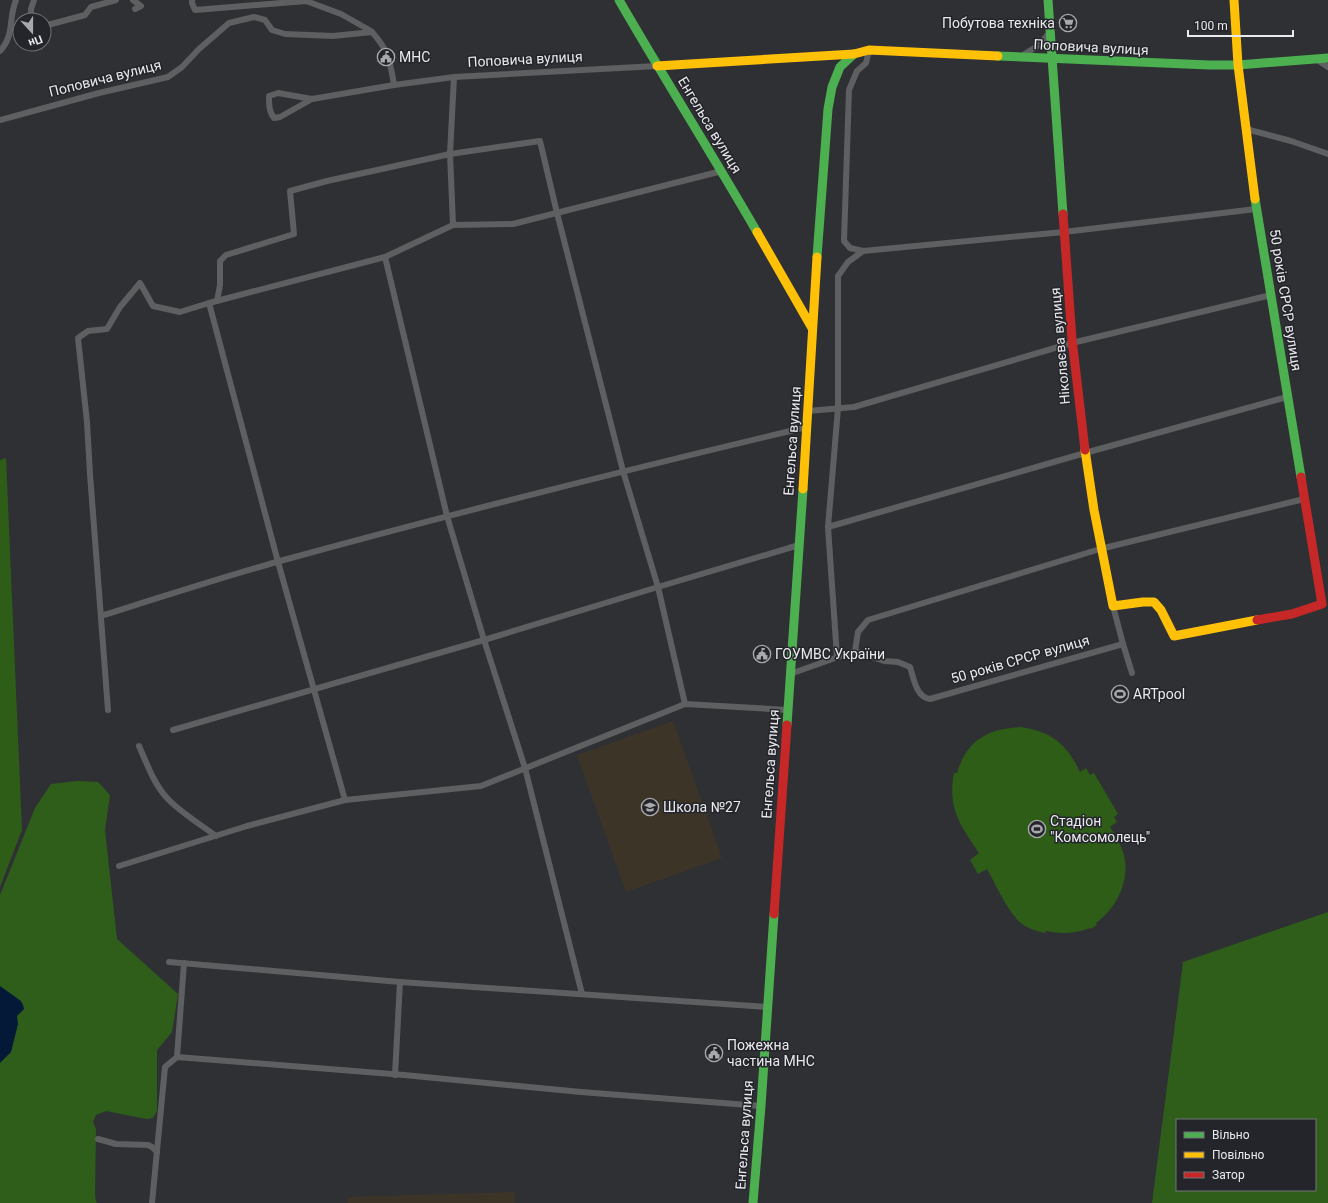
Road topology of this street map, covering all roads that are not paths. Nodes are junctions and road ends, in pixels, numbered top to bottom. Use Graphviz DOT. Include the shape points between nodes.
graph roads {
  1 [pos="16,0"];
  2 [pos="34,0"];
  3 [pos="116,0"];
  4 [pos="133,0"];
  5 [pos="192,0"];
  6 [pos="619,0"];
  7 [pos="1048,0"];
  8 [pos="1234,0"];
  9 [pos="306,1"];
  10 [pos="135,9"];
  11 [pos="31,12"];
  12 [pos="52,24"];
  13 [pos="1050,31"];
  14 [pos="372,32"];
  15 [pos="869,50"];
  16 [pos="0,51"];
  17 [pos="854,54"];
  18 [pos="1020,57"];
  19 [pos="1053,58"];
  20 [pos="1328,58"];
  21 [pos="1315,59"];
  22 [pos="1238,65"];
  23 [pos="657,66"];
  24 [pos="1328,67"];
  25 [pos="454,77"];
  26 [pos="394,85"];
  27 [pos="312,99"];
  28 [pos="0,120"];
  29 [pos="1246,129"];
  30 [pos="450,154"];
  31 [pos="1328,154"];
  32 [pos="722,170"];
  33 [pos="1256,209"];
  34 [pos="556,214"];
  35 [pos="453,225"];
  36 [pos="1064,232"];
  37 [pos="863,251"];
  38 [pos="385,257"];
  39 [pos="1271,295"];
  40 [pos="217,301"];
  41 [pos="209,303"];
  42 [pos="812,328"];
  43 [pos="1072,343"];
  44 [pos="1287,397"];
  45 [pos="838,408"];
  46 [pos="808,411"];
  47 [pos="807,427"];
  48 [pos="1085,454"];
  49 [pos="623,471"];
  50 [pos="1304,499"];
  51 [pos="447,516"];
  52 [pos="828,527"];
  53 [pos="799,546"];
  54 [pos="1100,549"];
  55 [pos="278,562"];
  56 [pos="658,587"];
  57 [pos="1113,606"];
  58 [pos="101,616"];
  59 [pos="484,640"];
  60 [pos="1122,644"];
  61 [pos="855,651"];
  62 [pos="837,657"];
  63 [pos="1132,673"];
  64 [pos="790,674"];
  65 [pos="313,689"];
  66 [pos="685,704"];
  67 [pos="108,710"];
  68 [pos="788,710"];
  69 [pos="173,730"];
  70 [pos="139,746"];
  71 [pos="525,768"];
  72 [pos="345,800"];
  73 [pos="216,836"];
  74 [pos="119,866"];
  75 [pos="169,962"];
  76 [pos="184,963"];
  77 [pos="400,982"];
  78 [pos="582,994"];
  79 [pos="767,1007"];
  80 [pos="177,1058"];
  81 [pos="395,1075"];
  82 [pos="761,1106"];
  83 [pos="98,1139"];
  84 [pos="157,1152"];
  85 [pos="152,1203"];
  86 [pos="753,1203"];
  1 -- 16 [label="street" via="11,33"];
  2 -- 11 [label="street"];
  3 -- 12 [label="street" via="92,7 85,15"];
  4 -- 10 [label="street" via="141,6"];
  5 -- 9 [label="street" via="196,10"];
  6 -- 23 [label="street, Енгельса вулиця"];
  7 -- 13 [label="street, Ніколаєва вулиця"];
  8 -- 22 [label="street, 50 років СРСР вулиця"];
  9 -- 14 [label="street" via="341,14"];
  13 -- 18 [label="street" via="1039,45"];
  13 -- 19 [label="street, Ніколаєва вулиця"];
  14 -- 26 [label="street" via="390,60"];
  14 -- 28 [label="street, Поповича вулиця" via="333,36 286,34 272,30 265,20 248,18 229,23 168,77"];
  15 -- 17 [label="street, Поповича вулиця"];
  15 -- 18 [label="street, Поповича вулиця"];
  15 -- 37 [label="street" via="866,64 857,71 849,90 844,241 850,248"];
  17 -- 23 [label="street, Поповича вулиця"];
  17 -- 42 [label="street, Енгельса вулиця" via="840,67 832,87 828,109"];
  18 -- 19 [label="street, Поповича вулиця"];
  19 -- 22 [label="street, Поповича вулиця"];
  19 -- 36 [label="street, Ніколаєва вулиця"];
  20 -- 21 [label="street, Поповича вулиця"];
  21 -- 22 [label="street, Поповича вулиця"];
  21 -- 24 [label="street"];
  22 -- 29 [label="street, 50 років СРСР вулиця"];
  23 -- 25 [label="street, Поповича вулиця"];
  23 -- 32 [label="street, Енгельса вулиця"];
  25 -- 26 [label="street, Поповича вулиця"];
  25 -- 30 [label="street"];
  26 -- 27 [label="street, Поповича вулиця"];
  27 -- 27 [label="street, Поповича вулиця" via="278,93 269,96 271,114 274,118 280,117"];
  29 -- 31 [label="street"];
  29 -- 33 [label="street, 50 років СРСР вулиця"];
  30 -- 34 [label="street" via="540,141"];
  30 -- 35 [label="street"];
  30 -- 40 [label="street" via="290,191 294,234 226,255 220,261"];
  32 -- 34 [label="street"];
  32 -- 42 [label="street, Енгельса вулиця"];
  33 -- 36 [label="street"];
  33 -- 39 [label="street, 50 років СРСР вулиця"];
  34 -- 35 [label="street" via="513,224"];
  34 -- 49 [label="street"];
  35 -- 38 [label="street"];
  36 -- 37 [label="street"];
  36 -- 43 [label="street, Ніколаєва вулиця"];
  37 -- 45 [label="street" via="848,262 838,276"];
  38 -- 40 [label="street"];
  38 -- 51 [label="street"];
  39 -- 43 [label="street"];
  39 -- 44 [label="street, 50 років СРСР вулиця"];
  40 -- 41 [label="street"];
  41 -- 55 [label="street"];
  41 -- 58 [label="street" via="180,312 153,306 140,283 120,307 107,329 88,331 78,338 87,422"];
  42 -- 46 [label="street, Енгельса вулиця"];
  43 -- 45 [label="street" via="854,407"];
  43 -- 48 [label="street, Ніколаєва вулиця"];
  44 -- 48 [label="street"];
  44 -- 50 [label="street, 50 років СРСР вулиця"];
  45 -- 46 [label="street"];
  45 -- 52 [label="street"];
  46 -- 47 [label="street, Енгельса вулиця"];
  47 -- 49 [label="street"];
  47 -- 53 [label="street, Енгельса вулиця"];
  48 -- 52 [label="street"];
  48 -- 54 [label="street, Ніколаєва вулиця"];
  49 -- 51 [label="street"];
  49 -- 56 [label="street"];
  50 -- 54 [label="street"];
  50 -- 57 [label="street, 50 років СРСР вулиця" via="1322,604 1292,614 1174,636 1154,602"];
  51 -- 55 [label="street"];
  51 -- 59 [label="street"];
  52 -- 62 [label="street"];
  53 -- 56 [label="street"];
  53 -- 64 [label="street, Енгельса вулиця"];
  54 -- 57 [label="street, Ніколаєва вулиця"];
  54 -- 61 [label="street" via="868,620 858,632"];
  55 -- 58 [label="street"];
  55 -- 65 [label="street"];
  56 -- 59 [label="street"];
  56 -- 66 [label="street"];
  57 -- 60 [label="street"];
  58 -- 67 [label="street"];
  59 -- 65 [label="street"];
  59 -- 71 [label="street"];
  60 -- 61 [label="street, 50 років СРСР вулиця" via="930,699 919,693 910,667"];
  60 -- 63 [label="street"];
  61 -- 62 [label="street"];
  62 -- 64 [label="street"];
  64 -- 68 [label="street, Енгельса вулиця"];
  65 -- 69 [label="street"];
  65 -- 72 [label="street"];
  66 -- 68 [label="street"];
  66 -- 71 [label="street"];
  68 -- 79 [label="street, Енгельса вулиця"];
  70 -- 73 [label="street" via="154,779 167,797"];
  71 -- 72 [label="street" via="481,786"];
  71 -- 78 [label="street"];
  72 -- 73 [label="street"];
  73 -- 74 [label="street"];
  75 -- 76 [label="street"];
  76 -- 77 [label="street"];
  76 -- 80 [label="street"];
  77 -- 78 [label="street"];
  77 -- 81 [label="street"];
  78 -- 79 [label="street"];
  79 -- 82 [label="street, Енгельса вулиця"];
  80 -- 81 [label="street"];
  80 -- 84 [label="street" via="165,1067"];
  81 -- 82 [label="street"];
  82 -- 86 [label="street, Енгельса вулиця"];
  83 -- 84 [label="street" via="116,1144 148,1145"];
  84 -- 85 [label="street"];
}
